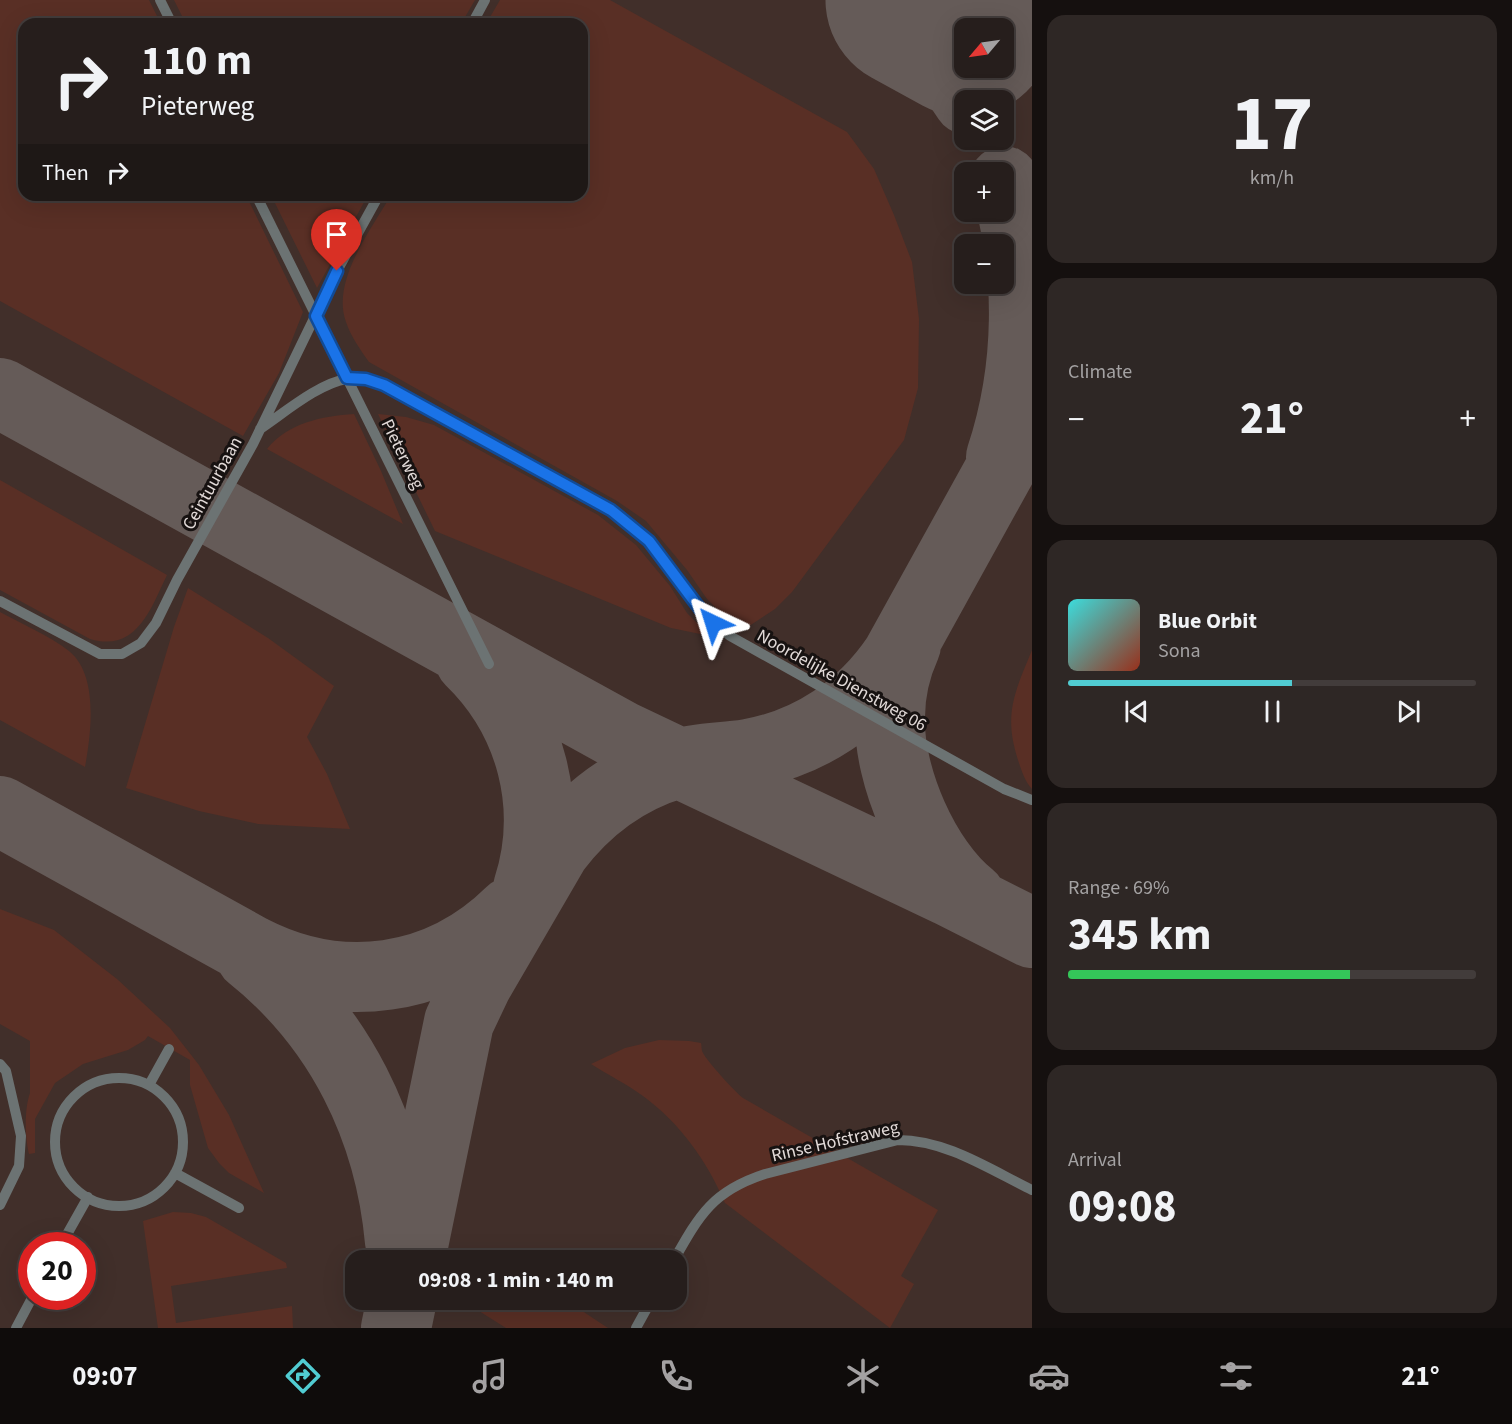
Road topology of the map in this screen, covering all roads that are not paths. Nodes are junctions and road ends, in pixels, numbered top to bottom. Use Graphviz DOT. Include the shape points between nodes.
graph roads {
  1 [pos="160,0"];
  2 [pos="485,0"];
  3 [pos="169,18"];
  4 [pos="475,18"];
  5 [pos="259,201"];
  6 [pos="376,201"];
  7 [pos="316,316"];
  8 [pos="347,378"];
  9 [pos="260,429"];
  10 [pos="0,601"];
  11 [pos="489,664"];
  12 [pos="1032,800"];
  13 [pos="169,1049"];
  14 [pos="0,1064"];
  15 [pos="149,1085"];
  16 [pos="175,1173"];
  17 [pos="1032,1190"];
  18 [pos="88,1197"];
  19 [pos="0,1205"];
  20 [pos="239,1208"];
  21 [pos="68,1232"];
  22 [pos="680,1250"];
  23 [pos="26,1310"];
  24 [pos="646,1310"];
  25 [pos="16,1328"];
  26 [pos="636,1328"];
  1 -- 3 [label="lane"];
  2 -- 4 [label="lane"];
  5 -- 7 [label="lane, Pieterweg"];
  6 -- 7 [label="lane, Ceintuurbaan"];
  7 -- 8 [label="lane, Pieterweg"];
  7 -- 9 [label="lane, Ceintuurbaan"];
  8 -- 9 [label="lane" via="325,387"];
  8 -- 11 [label="lane, Pieterweg"];
  8 -- 12 [label="lane, Noordelijke Dienstweg 06" via="384,385 602,504 649,541 700,609 721,630 1015,795"];
  9 -- 10 [label="lane, Ceintuurbaan" via="156,623 135,648 122,654 100,654"];
  13 -- 15 [label="lane"];
  14 -- 19 [label="lane" via="6,1071 21,1136 19,1166"];
  15 -- 16 [label="lane" via="169,1100 182,1128 181,1159"];
  15 -- 18 [label="lane" via="129,1078 98,1080 78,1092 63,1110 54,1139 56,1155 69,1183"];
  16 -- 18 [label="lane" via="166,1186 140,1203 109,1205"];
  16 -- 20 [label="lane"];
  17 -- 22 [label="lane, Rinse Hofstraweg" via="936,1144 898,1140 747,1180 704,1211"];
  18 -- 21 [label="lane"];
  23 -- 25 [label="lane"];
  24 -- 26 [label="lane"];
}
